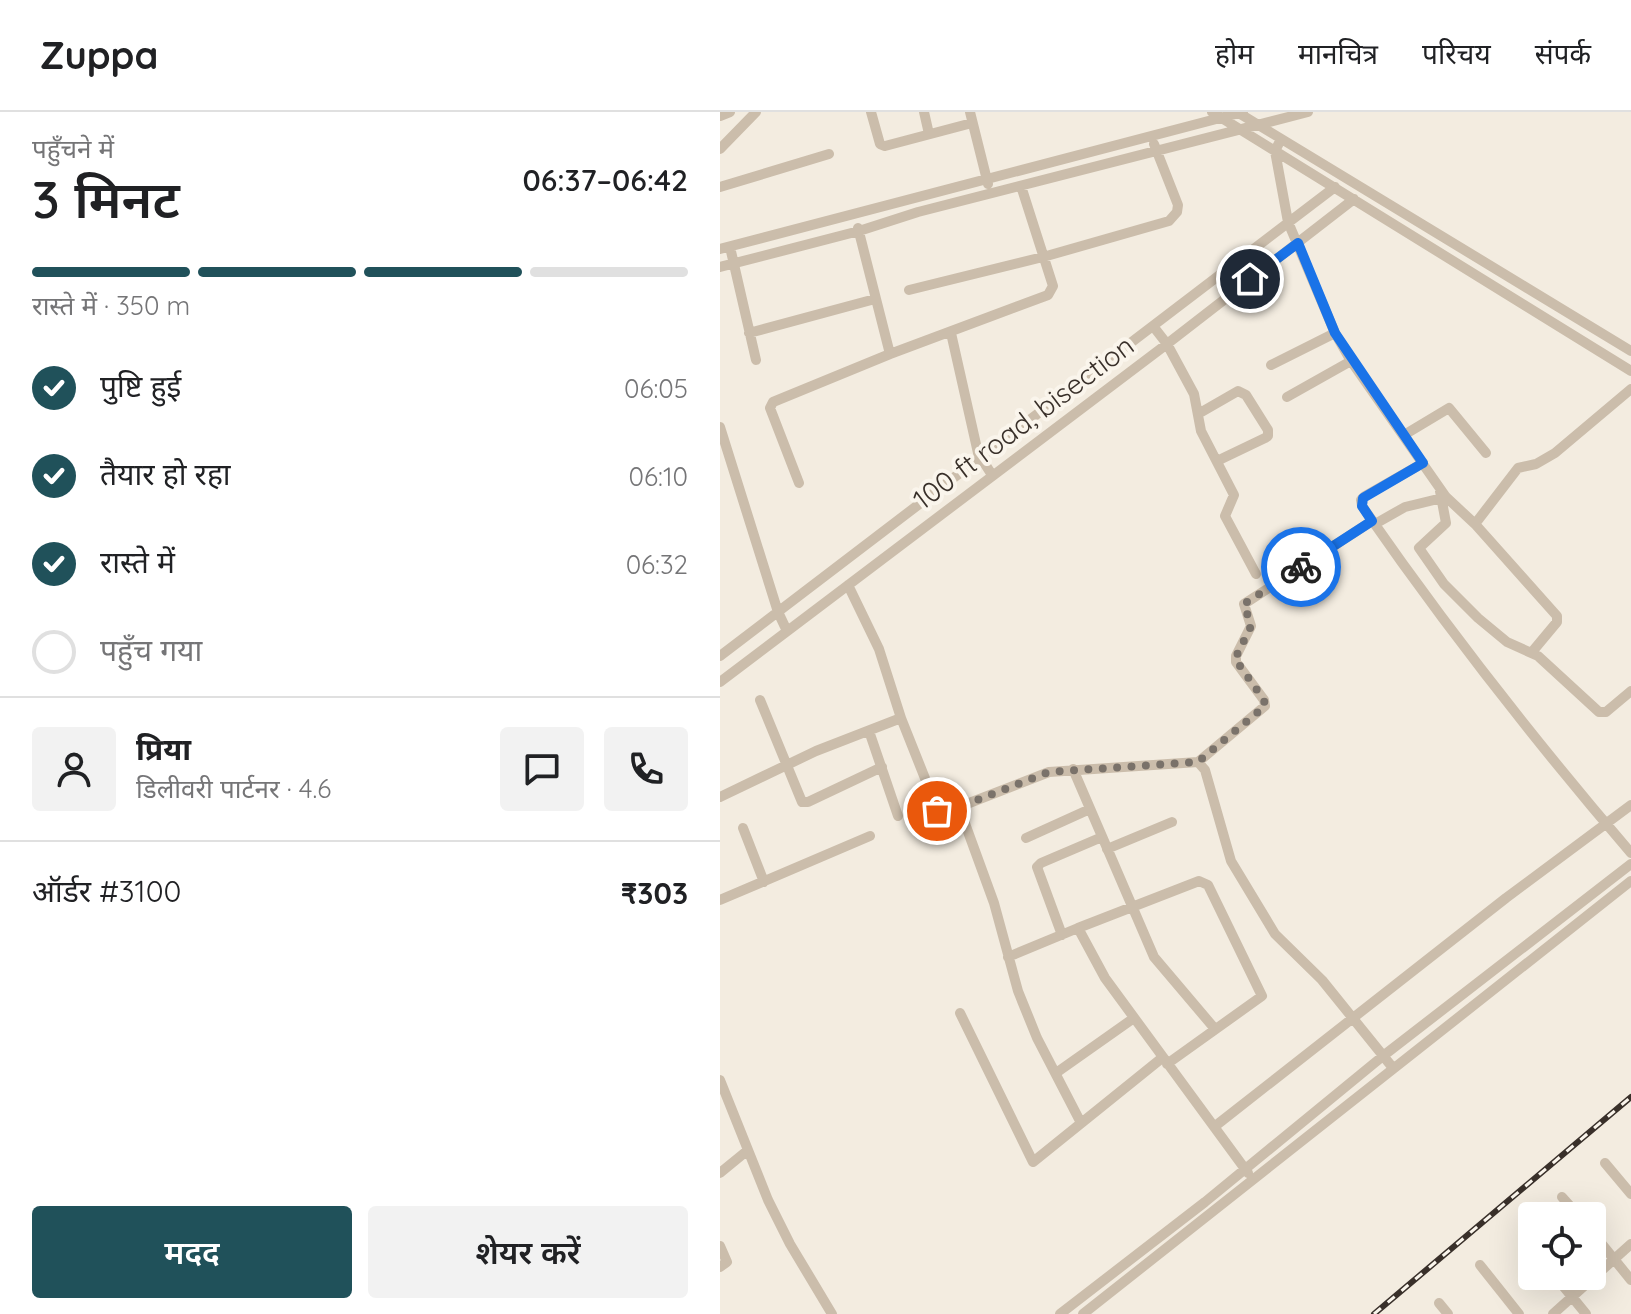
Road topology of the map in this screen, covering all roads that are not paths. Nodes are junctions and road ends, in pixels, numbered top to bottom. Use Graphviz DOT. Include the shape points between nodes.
graph roads {
  1 [pos="730,112"];
  2 [pos="756,112"];
  3 [pos="871,112"];
  4 [pos="924,112"];
  5 [pos="1240,112"];
  6 [pos="1308,112"];
  7 [pos="1217,115"];
  8 [pos="720,116"];
  9 [pos="971,118"];
  10 [pos="1260,126"];
  11 [pos="1241,130"];
  12 [pos="929,134"];
  13 [pos="1152,137"];
  14 [pos="1281,139"];
  15 [pos="720,149"];
  16 [pos="1156,150"];
  17 [pos="1275,151"];
  18 [pos="829,154"];
  19 [pos="986,179"];
  20 [pos="1021,186"];
  21 [pos="720,187"];
  22 [pos="1335,187"];
  23 [pos="990,194"];
  24 [pos="1354,199"];
  25 [pos="855,216"];
  26 [pos="1288,222"];
  27 [pos="859,231"];
  28 [pos="1298,243"];
  29 [pos="725,248"];
  30 [pos="1043,257"];
  31 [pos="733,264"];
  32 [pos="720,267"];
  33 [pos="909,290"];
  34 [pos="875,299"];
  35 [pos="1153,326"];
  36 [pos="749,333"];
  37 [pos="951,333"];
  38 [pos="1335,333"];
  39 [pos="1167,344"];
  40 [pos="1631,351"];
  41 [pos="890,354"];
  42 [pos="756,360"];
  43 [pos="1351,361"];
  44 [pos="1271,365"];
  45 [pos="1631,371"];
  46 [pos="1631,389"];
  47 [pos="1287,397"];
  48 [pos="1198,414"];
  49 [pos="720,427"];
  50 [pos="1404,435"];
  51 [pos="724,453"];
  52 [pos="1486,453"];
  53 [pos="980,458"];
  54 [pos="1217,461"];
  55 [pos="1423,463"];
  56 [pos="992,475"];
  57 [pos="799,483"];
  58 [pos="1441,494"];
  59 [pos="1374,523"];
  60 [pos="1475,524"];
  61 [pos="1256,574"];
  62 [pos="848,585"];
  63 [pos="778,612"];
  64 [pos="787,631"];
  65 [pos="1532,652"];
  66 [pos="720,656"];
  67 [pos="720,682"];
  68 [pos="1631,691"];
  69 [pos="760,700"];
  70 [pos="901,718"];
  71 [pos="869,731"];
  72 [pos="1198,762"];
  73 [pos="786,766"];
  74 [pos="882,767"];
  75 [pos="1073,769"];
  76 [pos="720,797"];
  77 [pos="1631,805"];
  78 [pos="959,807"];
  79 [pos="1090,809"];
  80 [pos="898,816"];
  81 [pos="1172,822"];
  82 [pos="1607,825"];
  83 [pos="743,828"];
  84 [pos="870,836"];
  85 [pos="1102,837"];
  86 [pos="1026,838"];
  87 [pos="1107,849"];
  88 [pos="1631,853"];
  89 [pos="1631,864"];
  90 [pos="1631,881"];
  91 [pos="764,882"];
  92 [pos="720,900"];
  93 [pos="1132,906"];
  94 [pos="1078,928"];
  95 [pos="1062,935"];
  96 [pos="1008,957"];
  97 [pos="960,1013"];
  98 [pos="1352,1017"];
  99 [pos="1134,1018"];
  100 [pos="1215,1029"];
  101 [pos="1383,1056"];
  102 [pos="1164,1061"];
  103 [pos="1393,1068"];
  104 [pos="1056,1073"];
  105 [pos="720,1080"];
  106 [pos="1080,1121"];
  107 [pos="1214,1127"];
  108 [pos="748,1150"];
  109 [pos="1605,1163"];
  110 [pos="1245,1169"];
  111 [pos="720,1173"];
  112 [pos="1252,1179"];
  113 [pos="1631,1194"];
  114 [pos="1562,1197"];
  115 [pos="1566,1202"];
  116 [pos="1631,1244"];
  117 [pos="720,1246"];
  118 [pos="1606,1248"];
  119 [pos="1615,1258"];
  120 [pos="1480,1265"];
  121 [pos="720,1267"];
  122 [pos="1631,1280"];
  123 [pos="1566,1290"];
  124 [pos="1572,1298"];
  125 [pos="1439,1303"];
  126 [pos="832,1314"];
  127 [pos="1060,1314"];
  128 [pos="1083,1314"];
  129 [pos="1448,1314"];
  130 [pos="1519,1314"];
  131 [pos="1553,1314"];
  132 [pos="1586,1314"];
  1 -- 8 [label="street"];
  2 -- 15 [label="street"];
  3 -- 12 [label="street" via="883,146"];
  4 -- 12 [label="street"];
  5 -- 7 [label="street"];
  5 -- 10 [label="street"];
  6 -- 10 [label="street"];
  7 -- 11 [label="street"];
  7 -- 13 [label="street"];
  9 -- 12 [label="street"];
  9 -- 19 [label="street"];
  10 -- 11 [label="street"];
  10 -- 14 [label="street"];
  11 -- 16 [label="street"];
  11 -- 17 [label="street"];
  13 -- 16 [label="street"];
  13 -- 19 [label="street"];
  14 -- 17 [label="street"];
  14 -- 40 [label="street"];
  16 -- 20 [label="street"];
  16 -- 30 [label="street" via="1178,205 1174,217"];
  17 -- 22 [label="street"];
  17 -- 26 [label="street"];
  18 -- 21 [label="street"];
  19 -- 23 [label="street"];
  19 -- 25 [label="street"];
  20 -- 23 [label="street"];
  20 -- 30 [label="street"];
  22 -- 24 [label="street"];
  22 -- 26 [label="street"];
  23 -- 27 [label="street"];
  24 -- 28 [label="street, 100 ft road, bisection"];
  24 -- 45 [label="street"];
  25 -- 27 [label="street"];
  25 -- 29 [label="street"];
  26 -- 28 [label="street"];
  26 -- 35 [label="street"];
  27 -- 31 [label="street"];
  27 -- 34 [label="street"];
  28 -- 38 [label="street"];
  28 -- 39 [label="street, 100 ft road, bisection"];
  29 -- 31 [label="street"];
  30 -- 33 [label="street"];
  30 -- 37 [label="street" via="1053,286 1048,295"];
  31 -- 32 [label="street"];
  31 -- 36 [label="street"];
  34 -- 36 [label="street"];
  34 -- 41 [label="street"];
  35 -- 39 [label="street"];
  35 -- 53 [label="street"];
  36 -- 42 [label="street"];
  37 -- 41 [label="street"];
  37 -- 53 [label="street"];
  38 -- 43 [label="street"];
  38 -- 44 [label="street"];
  39 -- 48 [label="street" via="1194,394"];
  39 -- 56 [label="street, 100 ft road, bisection"];
  41 -- 57 [label="street" via="771,405"];
  43 -- 47 [label="street"];
  43 -- 50 [label="street"];
  46 -- 60 [label="street" via="1555,453 1518,468"];
  48 -- 54 [label="street"];
  48 -- 54 [label="street" via="1238,391 1268,430 1265,438"];
  49 -- 51 [label="street"];
  50 -- 52 [label="street" via="1449,408"];
  50 -- 55 [label="street"];
  51 -- 63 [label="street"];
  53 -- 56 [label="street"];
  53 -- 63 [label="street"];
  54 -- 61 [label="street" via="1234,495 1225,516"];
  55 -- 58 [label="street"];
  55 -- 59 [label="street" via="1363,498 1362,506"];
  56 -- 62 [label="street, 100 ft road, bisection"];
  58 -- 59 [label="street"];
  58 -- 60 [label="street"];
  58 -- 65 [label="street" via="1446,523 1420,550 1478,618 1507,642"];
  59 -- 72 [label="street" via="1244,604 1251,626 1235,659 1265,706"];
  59 -- 82 [label="street" via="1431,604"];
  60 -- 65 [label="street" via="1557,616"];
  62 -- 64 [label="street, 100 ft road, bisection"];
  62 -- 70 [label="street" via="879,649"];
  63 -- 64 [label="street"];
  63 -- 66 [label="street"];
  64 -- 67 [label="street, 100 ft road, bisection"];
  65 -- 68 [label="street" via="1599,712"];
  69 -- 73 [label="street"];
  70 -- 71 [label="street"];
  70 -- 78 [label="street" via="936,810"];
  71 -- 73 [label="street"];
  71 -- 74 [label="street"];
  72 -- 75 [label="street"];
  72 -- 98 [label="street" via="1205,770 1231,861 1244,883 1275,934"];
  73 -- 74 [label="street" via="802,802"];
  73 -- 76 [label="street"];
  74 -- 80 [label="street"];
  75 -- 78 [label="street" via="1027,779"];
  75 -- 79 [label="street"];
  77 -- 82 [label="street"];
  78 -- 96 [label="street"];
  79 -- 85 [label="street"];
  79 -- 86 [label="street"];
  81 -- 87 [label="street"];
  82 -- 88 [label="street"];
  82 -- 98 [label="street"];
  83 -- 91 [label="street"];
  84 -- 91 [label="street"];
  85 -- 87 [label="street"];
  85 -- 95 [label="street" via="1037,867"];
  87 -- 93 [label="street"];
  89 -- 101 [label="street"];
  90 -- 103 [label="street"];
  91 -- 92 [label="street"];
  93 -- 94 [label="street"];
  93 -- 100 [label="street" via="1154,957"];
  93 -- 100 [label="street" via="1199,881 1208,885 1262,993"];
  94 -- 95 [label="street"];
  94 -- 99 [label="street"];
  95 -- 96 [label="street"];
  96 -- 104 [label="street"];
  97 -- 106 [label="street" via="1031,1161"];
  98 -- 101 [label="street"];
  98 -- 107 [label="street"];
  99 -- 102 [label="street"];
  99 -- 104 [label="street"];
  100 -- 102 [label="street"];
  101 -- 103 [label="street"];
  101 -- 110 [label="street"];
  102 -- 106 [label="street"];
  102 -- 107 [label="street"];
  103 -- 112 [label="street"];
  104 -- 106 [label="street"];
  105 -- 108 [label="street"];
  107 -- 110 [label="street"];
  108 -- 111 [label="street"];
  108 -- 126 [label="street" via="790,1244"];
  109 -- 113 [label="street"];
  110 -- 112 [label="street"];
  110 -- 127 [label="street"];
  112 -- 128 [label="street"];
  114 -- 115 [label="street"];
  116 -- 119 [label="street"];
  117 -- 121 [label="street" via="727,1262"];
  118 -- 119 [label="street"];
  119 -- 122 [label="street"];
  119 -- 124 [label="street"];
  120 -- 130 [label="street"];
  123 -- 124 [label="street"];
  124 -- 131 [label="street"];
  124 -- 132 [label="street"];
  125 -- 129 [label="street"];
}
